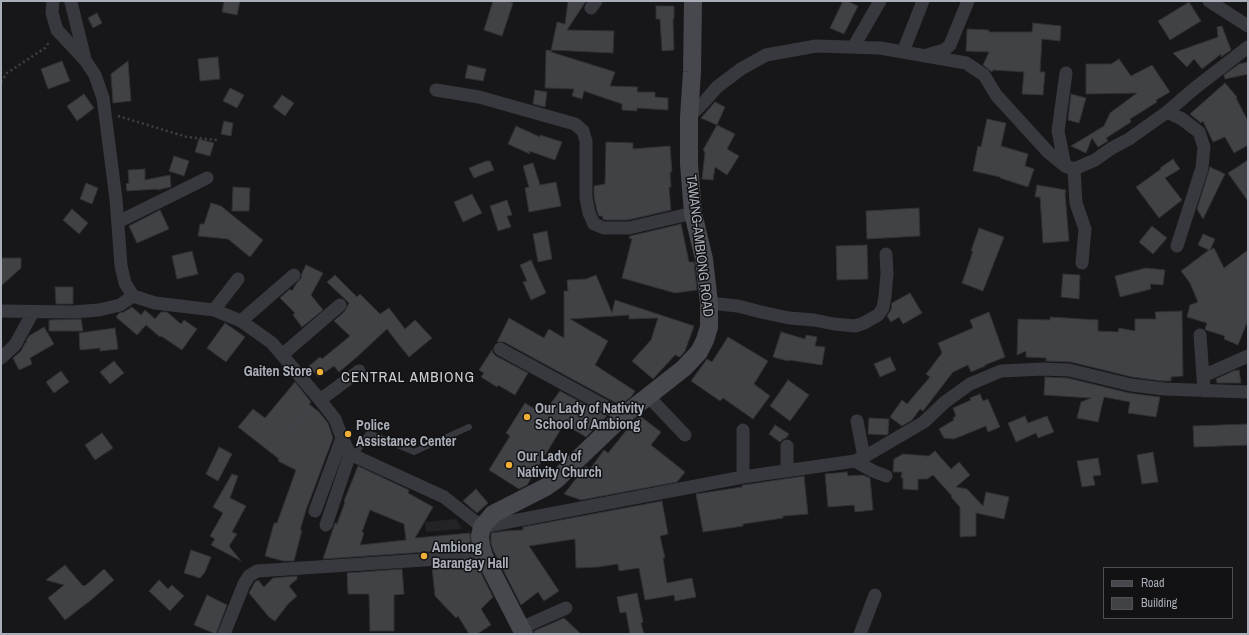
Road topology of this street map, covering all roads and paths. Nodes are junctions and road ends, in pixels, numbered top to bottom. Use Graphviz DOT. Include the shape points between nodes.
graph roads {
  1 [pos="53,1"];
  2 [pos="693,1"];
  3 [pos="880,1"];
  4 [pos="923,1"];
  5 [pos="968,1"];
  6 [pos="1209,1"];
  7 [pos="71,2"];
  8 [pos="1248,26"];
  9 [pos="57,30"];
  10 [pos="854,46"];
  11 [pos="1247,49"];
  12 [pos="903,52"];
  13 [pos="923,56"];
  14 [pos="85,60"];
  15 [pos="1066,73"];
  16 [pos="1,82"];
  17 [pos="436,90"];
  18 [pos="104,112"];
  19 [pos="1167,112"];
  20 [pos="689,117"];
  21 [pos="217,140"];
  22 [pos="1069,167"];
  23 [pos="207,178"];
  24 [pos="693,213"];
  25 [pos="118,222"];
  26 [pos="1177,246"];
  27 [pos="886,254"];
  28 [pos="1082,263"];
  29 [pos="294,275"];
  30 [pos="238,279"];
  31 [pos="133,296"];
  32 [pos="709,303"];
  33 [pos="340,305"];
  34 [pos="214,310"];
  35 [pos="1,311"];
  36 [pos="33,312"];
  37 [pos="241,321"];
  38 [pos="1200,335"];
  39 [pos="500,349"];
  40 [pos="282,355"];
  41 [pos="1248,356"];
  42 [pos="1,358"];
  43 [pos="359,371"];
  44 [pos="1203,376"];
  45 [pos="1204,392"];
  46 [pos="1248,392"];
  47 [pos="648,396"];
  48 [pos="319,398"];
  49 [pos="623,416"];
  50 [pos="857,422"];
  51 [pos="469,427"];
  52 [pos="292,430"];
  53 [pos="743,430"];
  54 [pos="686,435"];
  55 [pos="342,438"];
  56 [pos="787,446"];
  57 [pos="352,455"];
  58 [pos="860,459"];
  59 [pos="787,470"];
  60 [pos="743,476"];
  61 [pos="886,476"];
  62 [pos="315,511"];
  63 [pos="326,525"];
  64 [pos="482,527"];
  65 [pos="484,556"];
  66 [pos="875,595"];
  67 [pos="566,608"];
  68 [pos="522,631"];
  69 [pos="224,634"];
  70 [pos="860,634"];
  1 -- 9 [label="street" via="52,13"];
  2 -- 20 [label="main road, TAWANG-AMBIONG ROAD"];
  3 -- 10 [label="street"];
  4 -- 12 [label="street"];
  5 -- 13 [label="street" via="950,45 944,50"];
  6 -- 8 [label="street"];
  7 -- 14 [label="street"];
  9 -- 14 [label="street"];
  9 -- 16 [label="path" via="45,48 7,73"];
  10 -- 12 [label="street"];
  10 -- 20 [label="street" via="816,46 766,55 717,87"];
  11 -- 19 [label="street"];
  12 -- 13 [label="street"];
  13 -- 22 [label="street" via="966,63 984,75 996,95 1025,128 1048,152"];
  14 -- 18 [label="street" via="95,75 103,98"];
  15 -- 22 [label="street" via="1058,131"];
  17 -- 24 [label="street" via="479,98 575,124 583,131 586,141 586,198 594,224 604,228 629,228"];
  18 -- 21 [label="path" via="187,137"];
  18 -- 25 [label="street"];
  19 -- 22 [label="street" via="1095,160"];
  19 -- 26 [label="street" via="1182,119 1199,132 1204,147 1202,168"];
  20 -- 24 [label="main road, TAWANG-AMBIONG ROAD"];
  22 -- 28 [label="street" via="1076,203 1085,229"];
  23 -- 25 [label="street"];
  24 -- 32 [label="main road, TAWANG-AMBIONG ROAD" via="704,259"];
  25 -- 31 [label="street" via="124,283"];
  27 -- 32 [label="street" via="887,274 883,308 878,315 855,326 789,318 738,306"];
  29 -- 37 [label="street"];
  30 -- 34 [label="street"];
  31 -- 34 [label="street" via="155,304"];
  31 -- 36 [label="street" via="120,305 87,312"];
  32 -- 47 [label="main road, TAWANG-AMBIONG ROAD" via="709,327 699,352 684,368"];
  33 -- 40 [label="street"];
  34 -- 37 [label="street"];
  35 -- 36 [label="street"];
  36 -- 42 [label="street" via="15,345"];
  37 -- 40 [label="street" via="272,343"];
  38 -- 44 [label="street"];
  39 -- 49 [label="street"];
  40 -- 48 [label="street"];
  41 -- 44 [label="street"];
  43 -- 48 [label="street"];
  44 -- 45 [label="street"];
  45 -- 46 [label="street"];
  45 -- 58 [label="street" via="1131,385 1069,370 1001,371 970,384 945,402 924,422"];
  47 -- 49 [label="main road, TAWANG-AMBIONG ROAD"];
  47 -- 54 [label="street"];
  48 -- 52 [label="path"];
  48 -- 55 [label="street" via="335,420"];
  49 -- 64 [label="main road, TAWANG-AMBIONG ROAD" via="556,480 493,514"];
  50 -- 58 [label="street"];
  51 -- 57 [label="lane" via="414,452 369,433"];
  53 -- 60 [label="street"];
  55 -- 57 [label="street"];
  55 -- 62 [label="street"];
  56 -- 59 [label="street"];
  57 -- 63 [label="street"];
  57 -- 64 [label="street" via="444,497"];
  58 -- 59 [label="street"];
  58 -- 61 [label="street" via="872,471"];
  59 -- 60 [label="street"];
  60 -- 64 [label="street"];
  64 -- 65 [label="main road" via="480,536"];
  65 -- 68 [label="main road"];
  65 -- 69 [label="street" via="257,571 249,576 244,584"];
  66 -- 70 [label="street"];
  67 -- 68 [label="street"];
}
